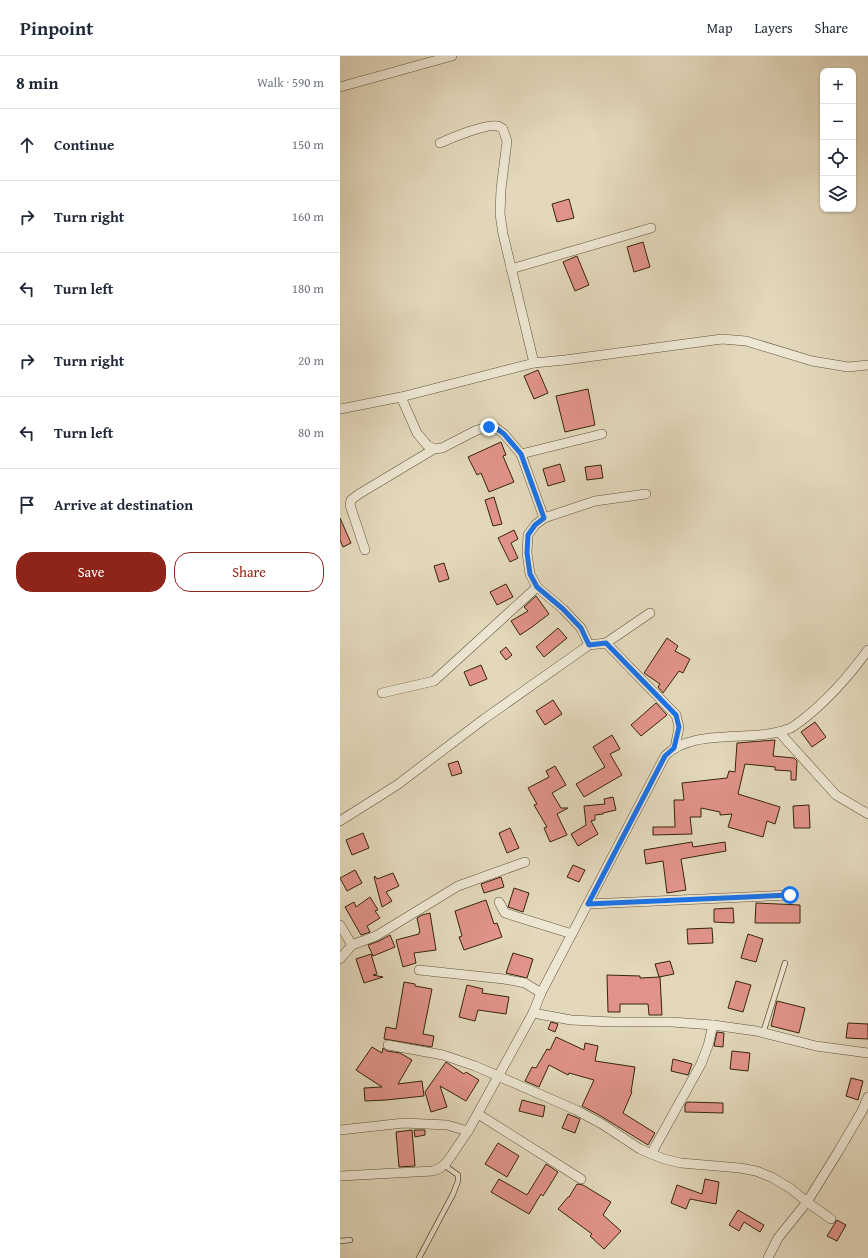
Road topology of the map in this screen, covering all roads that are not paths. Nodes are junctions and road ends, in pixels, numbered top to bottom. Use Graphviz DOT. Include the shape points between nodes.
graph roads {
  1 [pos="452,56"];
  2 [pos="340,87"];
  3 [pos="440,143"];
  4 [pos="651,228"];
  5 [pos="511,269"];
  6 [pos="534,362"];
  7 [pos="868,365"];
  8 [pos="401,397"];
  9 [pos="340,408"];
  10 [pos="602,434"];
  11 [pos="434,449"];
  12 [pos="521,454"];
  13 [pos="646,494"];
  14 [pos="544,518"];
  15 [pos="366,550"];
  16 [pos="537,587"];
  17 [pos="650,612"];
  18 [pos="606,643"];
  19 [pos="589,645"];
  20 [pos="868,650"];
  21 [pos="382,693"];
  22 [pos="779,732"];
  23 [pos="674,748"];
  24 [pos="868,814"];
  25 [pos="340,821"];
  26 [pos="525,862"];
  27 [pos="790,895"];
  28 [pos="499,902"];
  29 [pos="588,904"];
  30 [pos="340,925"];
  31 [pos="572,934"];
  32 [pos="352,945"];
  33 [pos="340,959"];
  34 [pos="785,963"];
  35 [pos="419,970"];
  36 [pos="541,993"];
  37 [pos="533,1013"];
  38 [pos="713,1025"];
  39 [pos="763,1033"];
  40 [pos="388,1045"];
  41 [pos="868,1053"];
  42 [pos="499,1076"];
  43 [pos="868,1097"];
  44 [pos="478,1114"];
  45 [pos="340,1130"];
  46 [pos="468,1132"];
  47 [pos="651,1154"];
  48 [pos="444,1165"];
  49 [pos="340,1176"];
  50 [pos="581,1179"];
  51 [pos="807,1202"];
  52 [pos="831,1218"];
  53 [pos="350,1240"];
  54 [pos="340,1241"];
  55 [pos="419,1258"];
  56 [pos="768,1258"];
  1 -- 2 [label="street"];
  3 -- 5 [label="street" via="474,130 492,126 503,129 507,140 500,214"];
  4 -- 5 [label="street"];
  5 -- 6 [label="street"];
  6 -- 7 [label="street" via="722,339 746,341 812,361 848,367"];
  6 -- 8 [label="street"];
  8 -- 9 [label="street"];
  8 -- 11 [label="street" via="417,433 427,446"];
  10 -- 12 [label="street"];
  11 -- 12 [label="street" via="442,448 476,430 489,427 496,428 504,434"];
  11 -- 15 [label="street" via="351,500 350,504"];
  12 -- 14 [label="street"];
  13 -- 14 [label="street" via="595,501"];
  14 -- 16 [label="street" via="528,535 530,574"];
  16 -- 19 [label="street" via="581,628"];
  16 -- 21 [label="street" via="434,681"];
  17 -- 18 [label="street"];
  18 -- 19 [label="street"];
  18 -- 23 [label="street" via="676,715 679,727"];
  19 -- 25 [label="street" via="484,719 397,785"];
  20 -- 22 [label="street" via="842,683 811,713 789,729"];
  22 -- 23 [label="street" via="695,740 684,742"];
  22 -- 24 [label="street" via="836,795"];
  23 -- 29 [label="street" via="665,756"];
  26 -- 32 [label="street" via="458,886 376,936"];
  27 -- 29 [label="street"];
  28 -- 31 [label="street" via="505,913"];
  29 -- 31 [label="street"];
  30 -- 32 [label="street"];
  31 -- 36 [label="street"];
  32 -- 33 [label="street"];
  34 -- 39 [label="lane"];
  35 -- 36 [label="street" via="504,979 525,983"];
  36 -- 37 [label="street"];
  37 -- 38 [label="street" via="571,1020"];
  37 -- 42 [label="street"];
  38 -- 39 [label="street"];
  38 -- 47 [label="street" via="701,1064"];
  39 -- 41 [label="street" via="816,1046"];
  40 -- 42 [label="street" via="443,1054"];
  42 -- 44 [label="street"];
  42 -- 47 [label="street" via="576,1110"];
  43 -- 51 [label="street"];
  44 -- 46 [label="street"];
  44 -- 50 [label="street"];
  45 -- 46 [label="street" via="404,1123 447,1125"];
  46 -- 48 [label="street"];
  47 -- 51 [label="street" via="682,1163 756,1171 790,1188"];
  48 -- 49 [label="street" via="433,1171"];
  48 -- 55 [label="lane" via="458,1175 458,1181"];
  51 -- 52 [label="street"];
  51 -- 56 [label="street" via="778,1238"];
  53 -- 54 [label="lane"];
}
